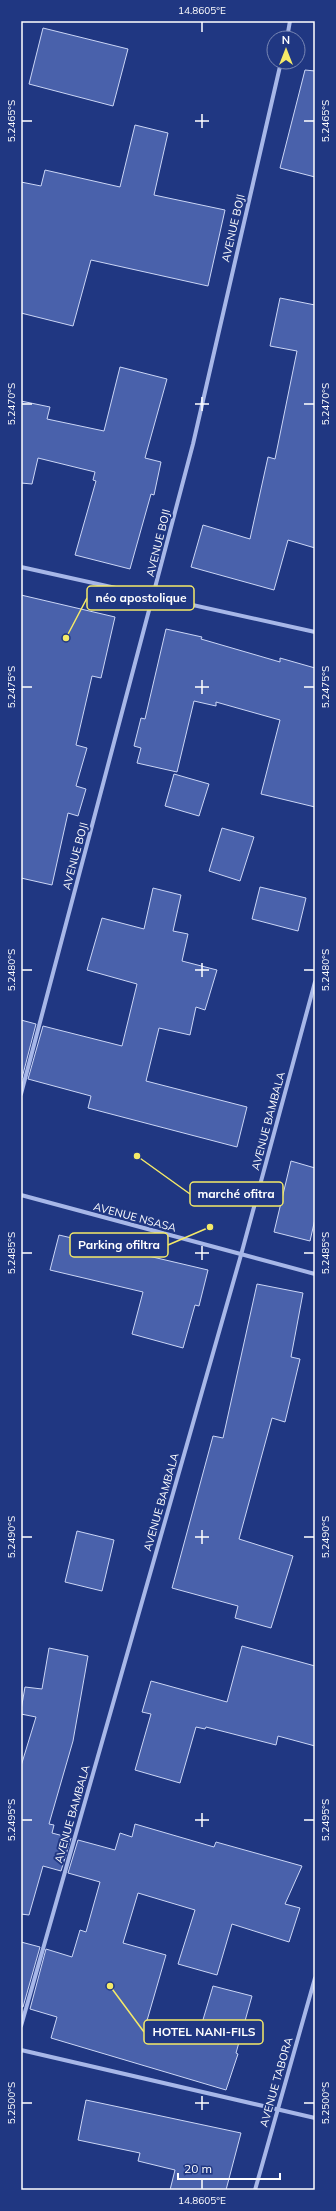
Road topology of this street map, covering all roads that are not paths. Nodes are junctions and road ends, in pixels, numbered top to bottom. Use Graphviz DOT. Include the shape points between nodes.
graph roads {
  1 [pos="279,70"];
  2 [pos="21,568"];
  3 [pos="154,597"];
  4 [pos="315,632"];
  5 [pos="315,982"];
  6 [pos="21,1094"];
  7 [pos="21,1194"];
  8 [pos="241,1255"];
  9 [pos="315,1274"];
  10 [pos="315,1978"];
  11 [pos="21,2026"];
  12 [pos="21,2050"];
  13 [pos="278,2110"];
  14 [pos="315,2118"];
  15 [pos="255,2190"];
  1 -- 3 [label="street, AVENUE BOJI" via="193,444"];
  2 -- 3 [label="street"];
  3 -- 4 [label="street"];
  3 -- 6 [label="street, AVENUE BOJI"];
  5 -- 8 [label="street, AVENUE BAMBALA"];
  7 -- 8 [label="street, AVENUE NSASA"];
  8 -- 9 [label="street, AVENUE NSASA"];
  8 -- 11 [label="street, AVENUE BAMBALA"];
  10 -- 13 [label="street, AVENUE TABORA"];
  12 -- 13 [label="street"];
  13 -- 14 [label="street"];
  13 -- 15 [label="street, AVENUE TABORA"];
}
